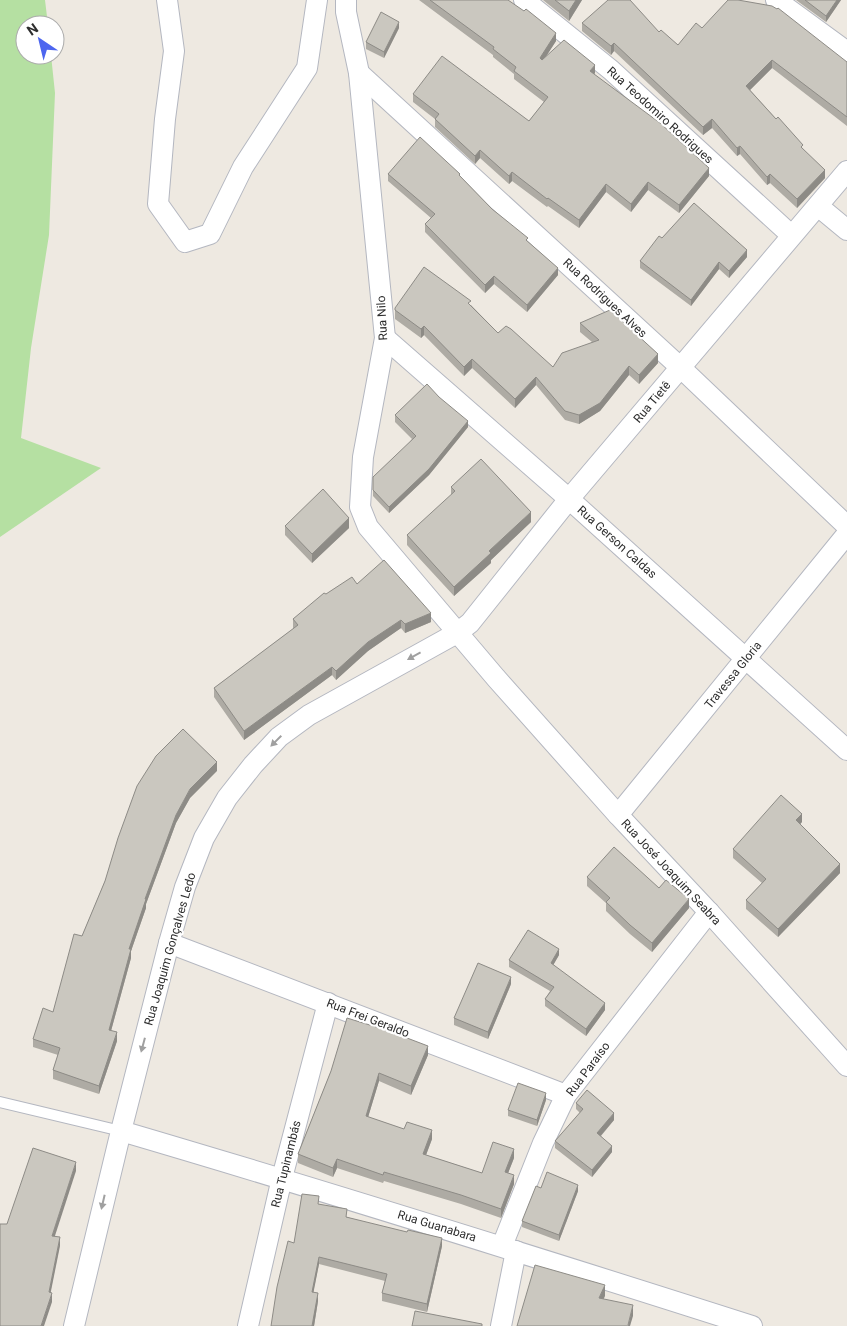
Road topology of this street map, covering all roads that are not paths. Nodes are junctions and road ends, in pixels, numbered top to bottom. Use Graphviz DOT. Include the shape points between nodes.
graph roads {
  1 [pos="167,0"];
  2 [pos="317,0"];
  3 [pos="346,0"];
  4 [pos="524,0"];
  5 [pos="776,0"];
  6 [pos="847,52"];
  7 [pos="360,73"];
  8 [pos="847,171"];
  9 [pos="818,206"];
  10 [pos="847,230"];
  11 [pos="791,235"];
  12 [pos="385,338"];
  13 [pos="680,367"];
  14 [pos="569,499"];
  15 [pos="847,526"];
  16 [pos="847,534"];
  17 [pos="457,633"];
  18 [pos="746,659"];
  19 [pos="496,678"];
  20 [pos="847,750"];
  21 [pos="618,815"];
  22 [pos="709,912"];
  23 [pos="169,943"];
  24 [pos="328,1003"];
  25 [pos="847,1066"];
  26 [pos="566,1095"];
  27 [pos="0,1102"];
  28 [pos="121,1131"];
  29 [pos="282,1178"];
  30 [pos="509,1248"];
  31 [pos="74,1326"];
  32 [pos="248,1326"];
  33 [pos="501,1326"];
  34 [pos="752,1326"];
  1 -- 2 [label="street" via="174,51 158,204 185,242 210,234 243,167 307,68"];
  3 -- 7 [label="street, Rua Nilo"];
  4 -- 11 [label="street, Rua Teodomiro Rodrigues" via="611,70"];
  5 -- 6 [label="street"];
  7 -- 12 [label="street, Rua Nilo"];
  7 -- 13 [label="street, Rua Rodrigues Alves"];
  8 -- 9 [label="street, Rua Tietê"];
  9 -- 10 [label="street"];
  9 -- 11 [label="street, Rua Tietê"];
  11 -- 13 [label="street, Rua Tietê"];
  12 -- 14 [label="street, Rua Gerson Caldas"];
  12 -- 17 [label="street, Rua Nilo" via="363,457 360,508 368,527"];
  13 -- 14 [label="street, Rua Tietê"];
  13 -- 15 [label="street, Rua Rodrigues Alves"];
  14 -- 17 [label="street, Rua Tietê" via="470,624"];
  14 -- 18 [label="street, Rua Gerson Caldas"];
  16 -- 18 [label="street, Travessa Gloria"];
  17 -- 19 [label="street, Rua Nilo"];
  17 -- 23 [label="street, Rua Joaquim Gonçalves Ledo, one-way" via="309,715 279,737 227,798 204,838 185,887"];
  18 -- 20 [label="street, Rua Gerson Caldas"];
  18 -- 21 [label="street, Travessa Gloria"];
  19 -- 21 [label="street, Rua José Joaquim Seabra"];
  21 -- 22 [label="street, Rua José Joaquim Seabra"];
  22 -- 25 [label="street, Rua José Joaquim Seabra"];
  22 -- 26 [label="street, Rua Paraíso"];
  23 -- 24 [label="street, Rua Frei Geraldo"];
  23 -- 28 [label="street, Rua Joaquim Gonçalves Ledo, one-way"];
  24 -- 26 [label="street, Rua Frei Geraldo"];
  24 -- 29 [label="street, Rua Tupinambás"];
  26 -- 30 [label="street, Rua Paraíso" via="543,1143"];
  27 -- 28 [label="lane"];
  28 -- 29 [label="street, Rua Guanabara"];
  28 -- 31 [label="street, Rua Joaquim Gonçalves Ledo, one-way"];
  29 -- 30 [label="street, Rua Guanabara"];
  29 -- 32 [label="street, Rua Tupinambás"];
  30 -- 33 [label="street, Rua Paraíso"];
  30 -- 34 [label="street, Rua Guanabara"];
}
